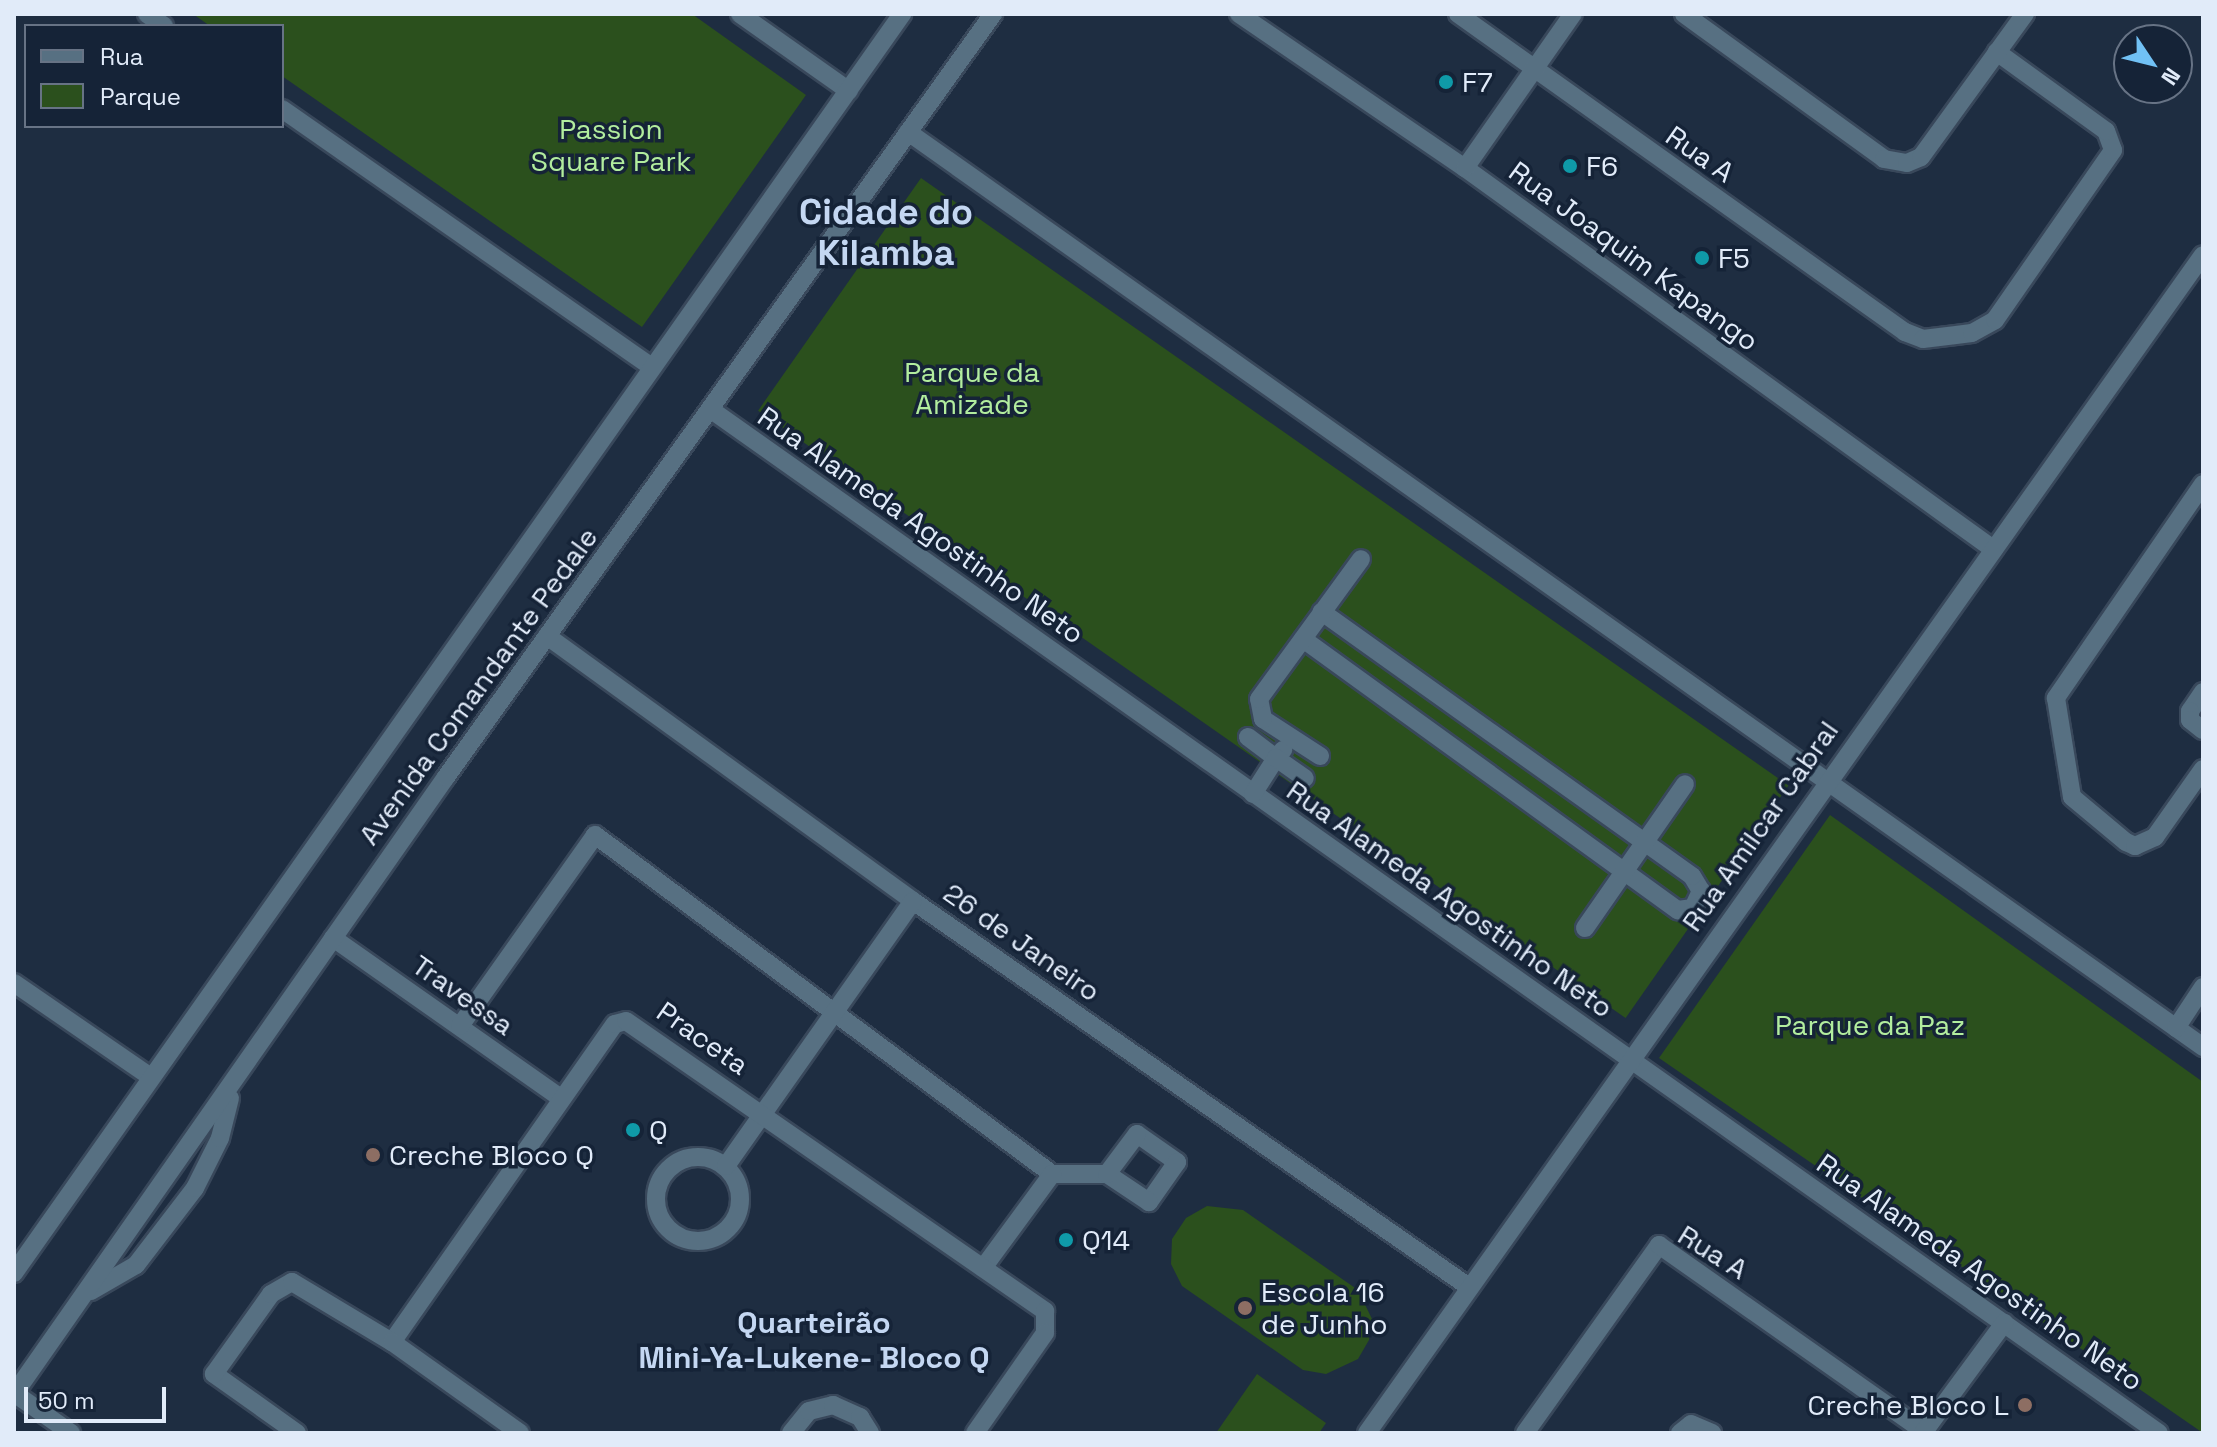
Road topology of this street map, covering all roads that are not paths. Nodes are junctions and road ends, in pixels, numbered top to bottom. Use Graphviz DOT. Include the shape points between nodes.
graph roads {
  1 [pos="740,14"];
  2 [pos="902,14"];
  3 [pos="993,14"];
  4 [pos="1239,14"];
  5 [pos="1458,14"];
  6 [pos="1573,14"];
  7 [pos="1684,14"];
  8 [pos="2025,14"];
  9 [pos="1997,52"];
  10 [pos="1536,68"];
  11 [pos="849,91"];
  12 [pos="284,110"];
  13 [pos="908,132"];
  14 [pos="1465,168"];
  15 [pos="2203,255"];
  16 [pos="650,366"];
  17 [pos="710,409"];
  18 [pos="2203,484"];
  19 [pos="1993,549"];
  20 [pos="1361,559"];
  21 [pos="1322,612"];
  22 [pos="547,636"];
  23 [pos="1303,639"];
  24 [pos="1396,664"];
  25 [pos="1376,689"];
  26 [pos="2203,692"];
  27 [pos="1478,722"];
  28 [pos="2203,730"];
  29 [pos="1248,737"];
  30 [pos="1292,738"];
  31 [pos="1458,749"];
  32 [pos="1320,756"];
  33 [pos="1276,758"];
  34 [pos="2203,769"];
  35 [pos="1546,774"];
  36 [pos="1305,778"];
  37 [pos="1826,780"];
  38 [pos="1685,784"];
  39 [pos="1253,794"];
  40 [pos="1528,800"];
  41 [pos="1600,811"];
  42 [pos="1581,838"];
  43 [pos="1646,845"];
  44 [pos="1627,873"];
  45 [pos="913,901"];
  46 [pos="1585,928"];
  47 [pos="333,938"];
  48 [pos="14,983"];
  49 [pos="2203,987"];
  50 [pos="837,1014"];
  51 [pos="460,1026"];
  52 [pos="2176,1028"];
  53 [pos="2203,1047"];
  54 [pos="1629,1060"];
  55 [pos="151,1077"];
  56 [pos="232,1089"];
  57 [pos="561,1098"];
  58 [pos="764,1115"];
  59 [pos="726,1166"];
  60 [pos="1052,1174"];
  61 [pos="1107,1174"];
  62 [pos="983,1268"];
  63 [pos="14,1273"];
  64 [pos="1469,1287"];
  65 [pos="85,1294"];
  66 [pos="2004,1323"];
  67 [pos="392,1342"];
  68 [pos="14,1394"];
  69 [pos="1924,1432"];
  70 [pos="71,1433"];
  71 [pos="297,1433"];
  72 [pos="520,1433"];
  73 [pos="791,1433"];
  74 [pos="870,1433"];
  75 [pos="975,1433"];
  76 [pos="1367,1433"];
  77 [pos="1525,1433"];
  78 [pos="1680,1433"];
  79 [pos="1712,1433"];
  80 [pos="2159,1433"];
  1 -- 11 [label="street"];
  2 -- 11 [label="street, Avenida Comandante Pedale"];
  3 -- 13 [label="street, Avenida Comandante Pedale"];
  4 -- 14 [label="street, Rua Joaquim Kapango"];
  5 -- 10 [label="street, Rua A"];
  6 -- 10 [label="street"];
  7 -- 9 [label="street" via="1884,159 1907,163 1921,157"];
  8 -- 9 [label="street"];
  9 -- 10 [label="street, Rua A" via="2106,131 2113,150 1995,320 1972,333 1914,336"];
  10 -- 14 [label="street"];
  11 -- 16 [label="street, Avenida Comandante Pedale"];
  12 -- 16 [label="street"];
  13 -- 17 [label="street, Avenida Comandante Pedale"];
  13 -- 37 [label="street"];
  14 -- 19 [label="street, Rua Joaquim Kapango"];
  15 -- 19 [label="street, Rua Amilcar Cabral"];
  16 -- 55 [label="street, Avenida Comandante Pedale"];
  17 -- 22 [label="street, Avenida Comandante Pedale"];
  17 -- 39 [label="street, Rua Alameda Agostinho Neto"];
  18 -- 34 [label="street" via="2056,698 2072,797 2126,842 2135,846 2155,837"];
  19 -- 37 [label="street, Rua Amilcar Cabral"];
  20 -- 21 [label="street"];
  21 -- 23 [label="street"];
  21 -- 24 [label="street"];
  22 -- 45 [label="street, 26 de Janeiro"];
  22 -- 47 [label="street, Avenida Comandante Pedale"];
  23 -- 25 [label="street"];
  23 -- 30 [label="street" via="1259,699 1263,719"];
  24 -- 25 [label="street"];
  24 -- 27 [label="street"];
  25 -- 31 [label="street"];
  26 -- 28 [label="street" via="2190,720"];
  27 -- 31 [label="street"];
  27 -- 35 [label="street"];
  29 -- 33 [label="street"];
  30 -- 32 [label="street"];
  30 -- 33 [label="street"];
  31 -- 40 [label="street"];
  33 -- 36 [label="street"];
  33 -- 39 [label="street"];
  35 -- 40 [label="street"];
  35 -- 41 [label="street"];
  37 -- 52 [label="street"];
  37 -- 54 [label="street, Rua Amilcar Cabral"];
  38 -- 43 [label="street"];
  39 -- 54 [label="street, Rua Alameda Agostinho Neto"];
  40 -- 42 [label="street"];
  41 -- 42 [label="street"];
  41 -- 43 [label="street"];
  42 -- 44 [label="street"];
  43 -- 44 [label="street"];
  43 -- 44 [label="street" via="1700,884 1693,908 1678,910"];
  44 -- 46 [label="street"];
  45 -- 50 [label="street"];
  45 -- 64 [label="street, 26 de Janeiro"];
  47 -- 51 [label="street, Travessa"];
  47 -- 56 [label="street, Avenida Comandante Pedale"];
  48 -- 55 [label="street"];
  49 -- 52 [label="street"];
  50 -- 51 [label="street" via="595,835"];
  50 -- 58 [label="street"];
  50 -- 60 [label="street"];
  51 -- 57 [label="street, Travessa"];
  52 -- 53 [label="street"];
  54 -- 64 [label="street, Rua Amilcar Cabral"];
  54 -- 66 [label="street, Rua Alameda Agostinho Neto"];
  55 -- 63 [label="street, Avenida Comandante Pedale"];
  56 -- 65 [label="street, Avenida Comandante Pedale"];
  56 -- 65 [label="street" via="220,1138 195,1188 136,1265"];
  57 -- 58 [label="street, Praceta" via="615,1024 626,1021"];
  57 -- 67 [label="street, Praceta"];
  58 -- 59 [label="street"];
  58 -- 62 [label="street, Praceta"];
  59 -- 59 [label="street" via="690,1157 662,1175 656,1209 673,1234 704,1241 730,1227 740,1195"];
  60 -- 61 [label="street"];
  60 -- 62 [label="street"];
  62 -- 75 [label="street, Praceta" via="1049,1317 1045,1333"];
  64 -- 76 [label="street, Rua Amilcar Cabral"];
  65 -- 68 [label="street, Avenida Comandante Pedale"];
  66 -- 69 [label="street"];
  66 -- 80 [label="street, Rua Alameda Agostinho Neto"];
  67 -- 71 [label="street" via="298,1283 271,1294 214,1374"];
  67 -- 72 [label="street"];
  68 -- 70 [label="street"];
  69 -- 77 [label="street, Rua A" via="1659,1245"];
  73 -- 74 [label="street" via="809,1411 833,1405 860,1417"];
  78 -- 79 [label="street" via="1691,1424"];
}
